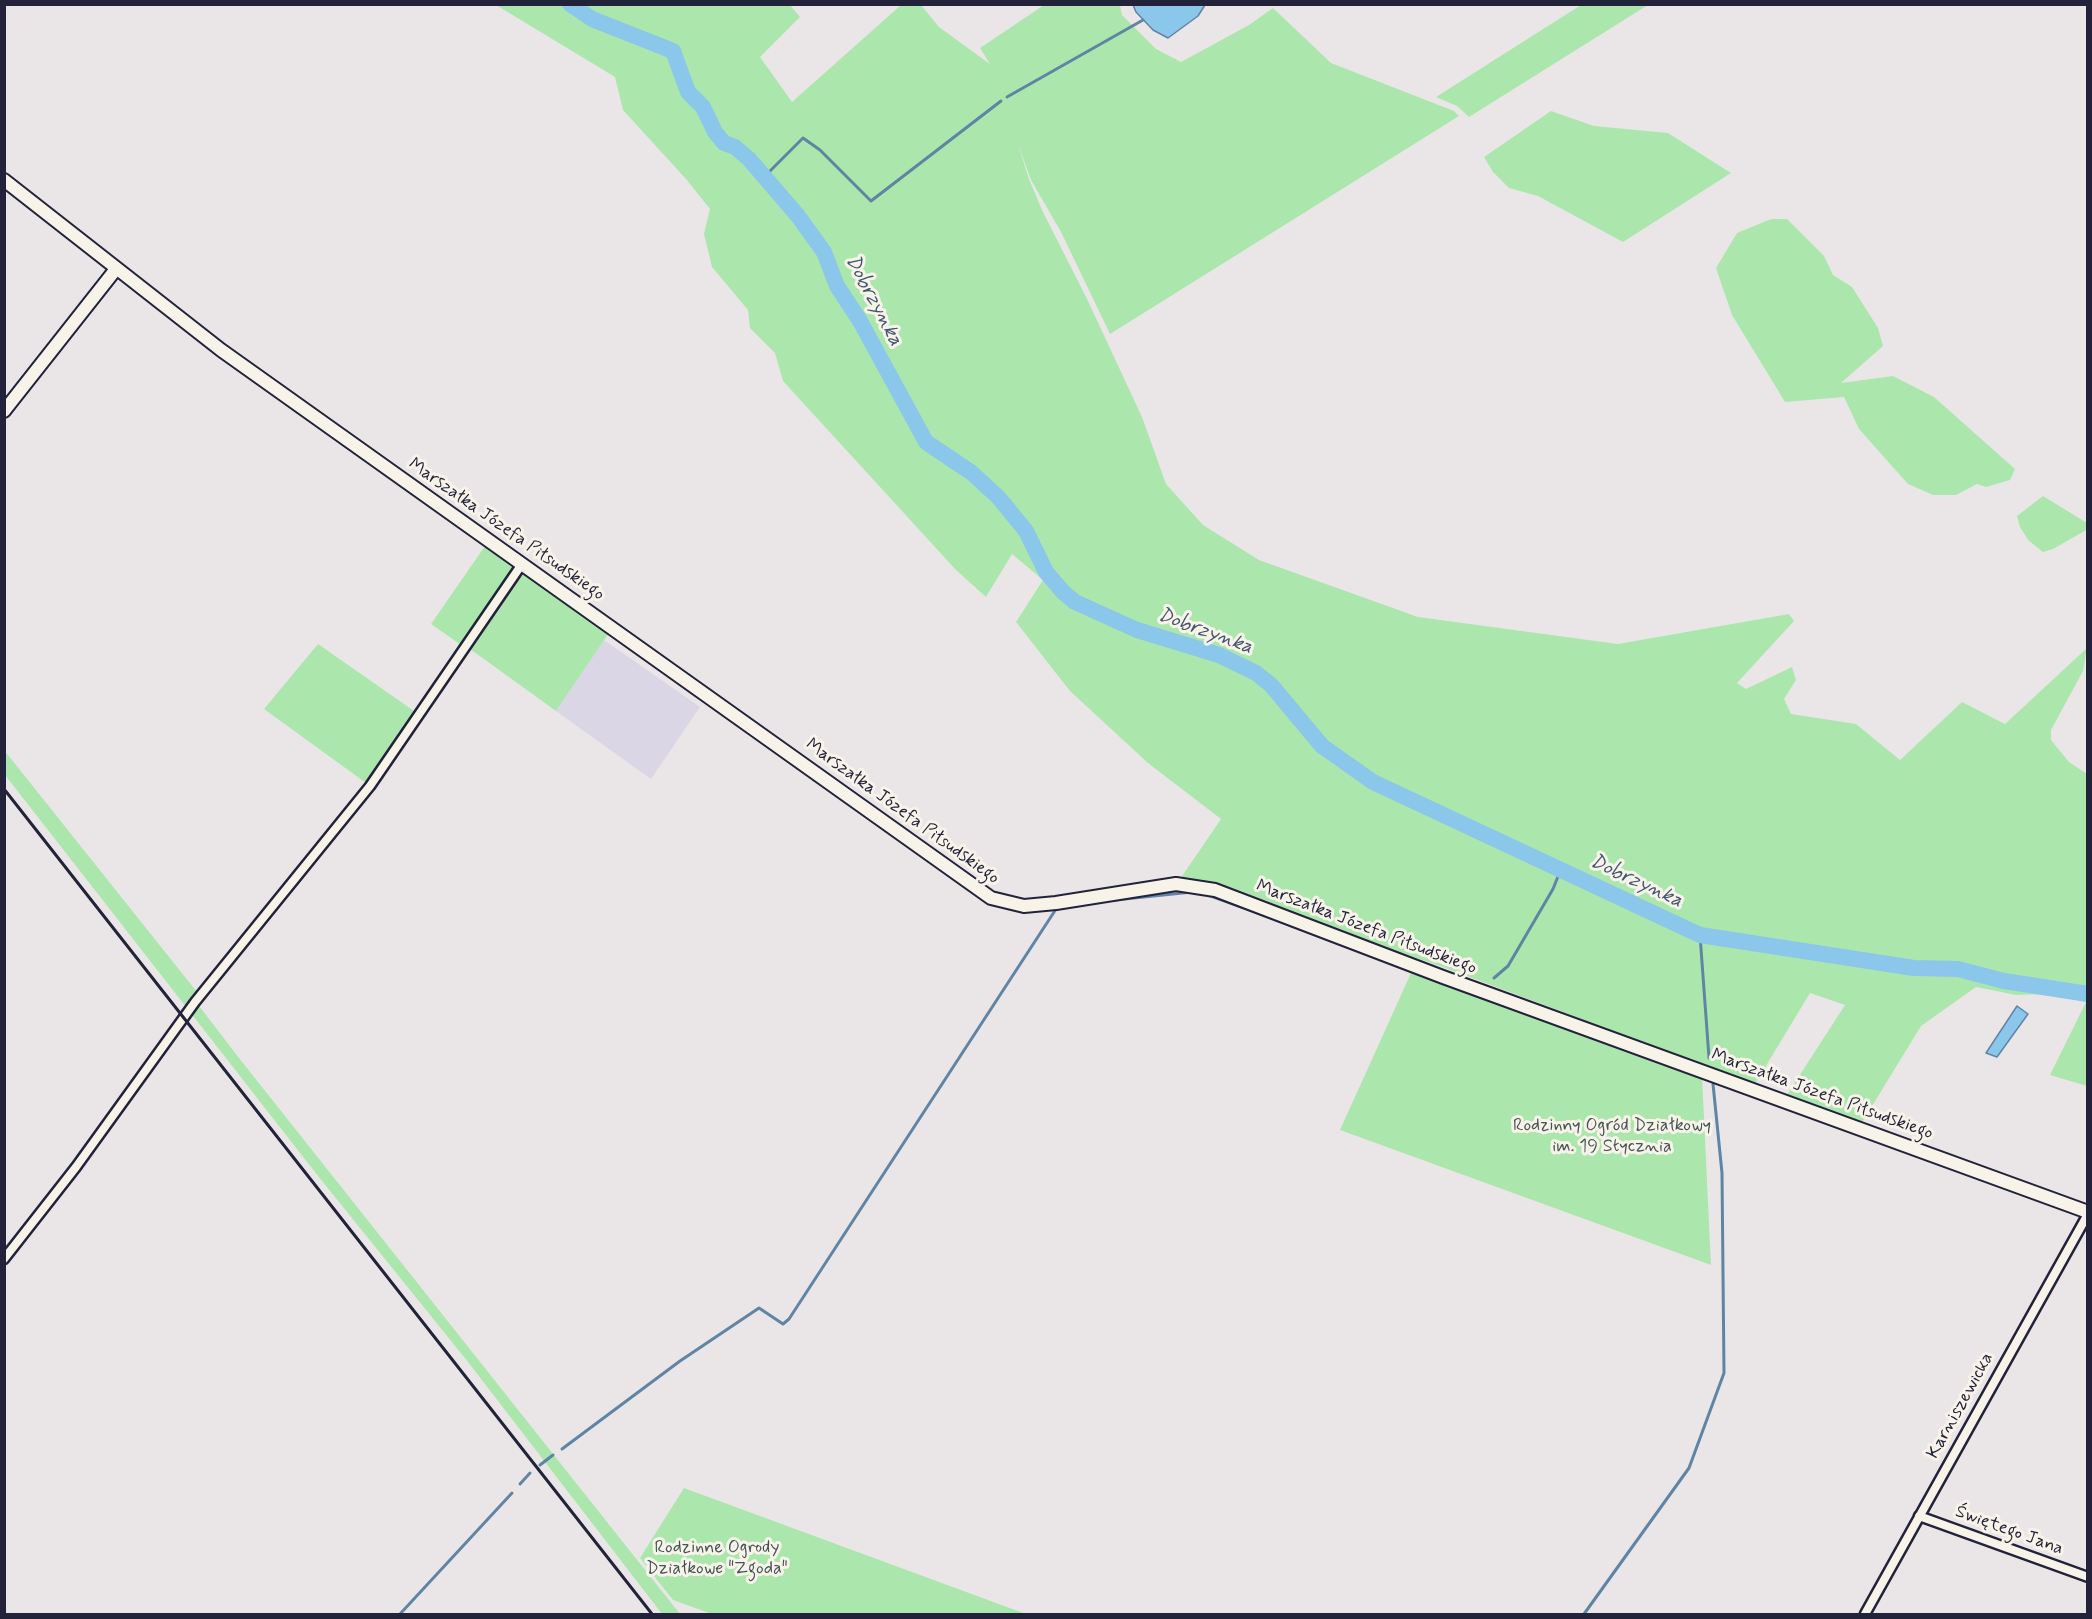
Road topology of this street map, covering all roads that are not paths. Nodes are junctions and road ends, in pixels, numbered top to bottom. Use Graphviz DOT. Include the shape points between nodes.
graph roads {
  1 [pos="4,180"];
  2 [pos="116,269"];
  3 [pos="4,411"];
  4 [pos="522,564"];
  5 [pos="2088,1213"];
  6 [pos="4,1258"];
  7 [pos="1919,1516"];
  8 [pos="2088,1577"];
  9 [pos="1864,1614"];
  1 -- 2 [label="street, Marszałka Józefa Piłsudskiego"];
  2 -- 3 [label="street"];
  2 -- 4 [label="street, Marszałka Józefa Piłsudskiego" via="221,350"];
  4 -- 5 [label="street, Marszałka Józefa Piłsudskiego" via="991,898 1024,906 1176,884 1215,890"];
  4 -- 6 [label="street" via="370,786 195,1002 76,1167"];
  5 -- 7 [label="street, Karniszewicka"];
  7 -- 8 [label="street, Świętego Jana"];
  7 -- 9 [label="street, Karniszewicka"];
}
